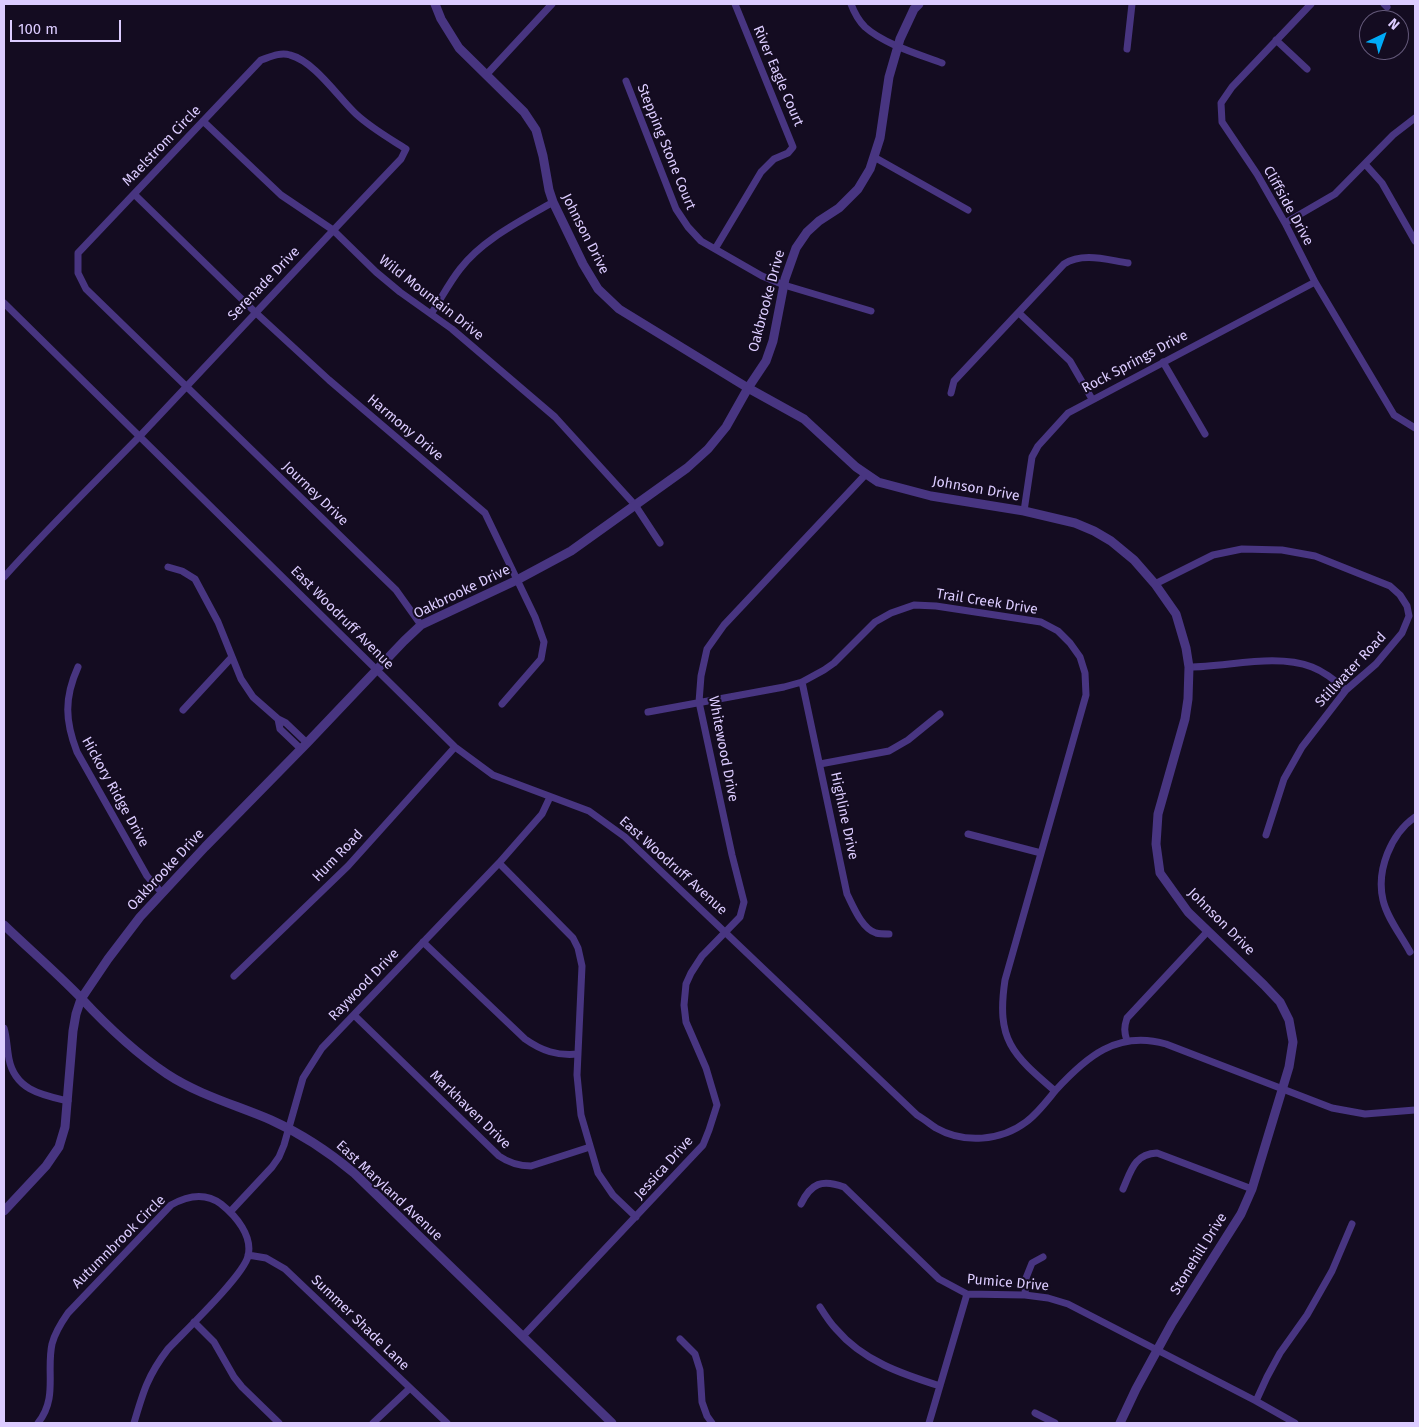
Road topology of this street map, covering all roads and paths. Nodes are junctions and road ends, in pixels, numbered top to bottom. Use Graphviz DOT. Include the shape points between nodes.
graph roads {
  1 [pos="435,4"];
  2 [pos="552,4"];
  3 [pos="735,4"];
  4 [pos="851,4"];
  5 [pos="919,4"];
  6 [pos="1132,4"];
  7 [pos="1311,4"];
  8 [pos="1276,40"];
  9 [pos="898,46"];
  10 [pos="1127,49"];
  11 [pos="942,64"];
  12 [pos="1307,70"];
  13 [pos="486,74"];
  14 [pos="626,81"];
  15 [pos="1415,118"];
  16 [pos="203,121"];
  17 [pos="406,149"];
  18 [pos="874,157"];
  19 [pos="1365,164"];
  20 [pos="134,194"];
  21 [pos="553,202"];
  22 [pos="968,210"];
  23 [pos="1285,223"];
  24 [pos="333,230"];
  25 [pos="1415,241"];
  26 [pos="715,249"];
  27 [pos="1128,263"];
  28 [pos="1315,282"];
  29 [pos="784,285"];
  30 [pos="4,303"];
  31 [pos="871,311"];
  32 [pos="255,312"];
  33 [pos="1020,313"];
  34 [pos="432,314"];
  35 [pos="1163,362"];
  36 [pos="186,386"];
  37 [pos="748,388"];
  38 [pos="951,393"];
  39 [pos="1092,399"];
  40 [pos="1415,428"];
  41 [pos="1205,434"];
  42 [pos="139,436"];
  43 [pos="866,474"];
  44 [pos="635,505"];
  45 [pos="1024,512"];
  46 [pos="660,543"];
  47 [pos="168,567"];
  48 [pos="4,577"];
  49 [pos="517,580"];
  50 [pos="1155,584"];
  51 [pos="421,626"];
  52 [pos="232,657"];
  53 [pos="78,667"];
  54 [pos="1189,667"];
  55 [pos="376,670"];
  56 [pos="802,682"];
  57 [pos="1346,690"];
  58 [pos="699,702"];
  59 [pos="502,704"];
  60 [pos="183,710"];
  61 [pos="648,712"];
  62 [pos="940,714"];
  63 [pos="278,719"];
  64 [pos="289,726"];
  65 [pos="283,732"];
  66 [pos="304,746"];
  67 [pos="455,747"];
  68 [pos="820,764"];
  69 [pos="550,797"];
  70 [pos="1415,817"];
  71 [pos="968,834"];
  72 [pos="1266,835"];
  73 [pos="1041,853"];
  74 [pos="499,863"];
  75 [pos="162,894"];
  76 [pos="4,925"];
  77 [pos="726,932"];
  78 [pos="1208,932"];
  79 [pos="889,934"];
  80 [pos="423,942"];
  81 [pos="1410,952"];
  82 [pos="234,976"];
  83 [pos="81,999"];
  84 [pos="354,1015"];
  85 [pos="4,1028"];
  86 [pos="1127,1041"];
  87 [pos="578,1054"];
  88 [pos="1281,1090"];
  89 [pos="1055,1091"];
  90 [pos="68,1102"];
  91 [pos="1415,1110"];
  92 [pos="288,1129"];
  93 [pos="590,1147"];
  94 [pos="1123,1189"];
  95 [pos="1252,1189"];
  96 [pos="801,1204"];
  97 [pos="5,1206"];
  98 [pos="230,1212"];
  99 [pos="636,1217"];
  100 [pos="1352,1224"];
  101 [pos="248,1255"];
  102 [pos="1043,1257"];
  103 [pos="967,1294"];
  104 [pos="1025,1295"];
  105 [pos="820,1307"];
  106 [pos="194,1322"];
  107 [pos="523,1336"];
  108 [pos="680,1339"];
  109 [pos="1156,1351"];
  110 [pos="940,1386"];
  111 [pos="410,1388"];
  112 [pos="1256,1401"];
  113 [pos="1035,1413"];
  114 [pos="38,1423"];
  115 [pos="134,1423"];
  116 [pos="279,1423"];
  117 [pos="373,1423"];
  118 [pos="447,1423"];
  119 [pos="612,1423"];
  120 [pos="712,1423"];
  121 [pos="930,1423"];
  122 [pos="1055,1423"];
  123 [pos="1120,1423"];
  124 [pos="1295,1423"];
  1 -- 13 [label="street, Johnson Drive" via="459,48"];
  2 -- 13 [label="street"];
  3 -- 26 [label="street, River Eagle Court" via="793,147 761,172"];
  4 -- 9 [label="street" via="864,26"];
  5 -- 9 [label="street, Oakbrooke Drive"];
  6 -- 10 [label="street"];
  7 -- 8 [label="street, Cliffside Drive"];
  8 -- 12 [label="street"];
  8 -- 23 [label="street, Cliffside Drive" via="1232,87 1221,103 1221,113 1222,122"];
  9 -- 11 [label="street"];
  9 -- 18 [label="street, Oakbrooke Drive" via="888,77 880,138"];
  13 -- 21 [label="street, Johnson Drive" via="524,112 536,130"];
  14 -- 26 [label="street, Stepping Stone Court" via="676,209 701,241"];
  15 -- 19 [label="street"];
  16 -- 17 [label="street, Maelstrom Circle" via="261,60 276,54 290,54 306,62 356,114"];
  16 -- 20 [label="street, Maelstrom Circle"];
  16 -- 24 [label="street, Wild Mountain Drive" via="281,195"];
  17 -- 24 [label="street, Serenade Drive" via="401,159"];
  18 -- 22 [label="street"];
  18 -- 29 [label="street, Oakbrooke Drive" via="858,189 807,232 796,248"];
  19 -- 23 [label="street" via="1335,194"];
  19 -- 25 [label="street" via="1382,183"];
  20 -- 32 [label="street, Harmony Drive"];
  20 -- 36 [label="street, Maelstrom Circle" via="78,253 78,273 86,289"];
  21 -- 34 [label="street" via="481,248 461,268"];
  21 -- 37 [label="street, Johnson Drive" via="598,289 618,309"];
  23 -- 28 [label="street, Cliffside Drive"];
  24 -- 32 [label="street, Serenade Drive"];
  24 -- 34 [label="street, Wild Mountain Drive" via="376,272"];
  26 -- 29 [label="street, Stepping Stone Court"];
  27 -- 33 [label="street" via="1080,257 1072,259"];
  28 -- 35 [label="street, Rock Springs Drive"];
  28 -- 40 [label="street, Cliffside Drive" via="1394,415"];
  29 -- 31 [label="street, Stepping Stone Court"];
  29 -- 37 [label="street, Oakbrooke Drive" via="773,341 766,361"];
  30 -- 42 [label="street, East Woodruff Avenue"];
  32 -- 36 [label="street, Serenade Drive"];
  32 -- 49 [label="street, Harmony Drive" via="329,380 485,513"];
  33 -- 38 [label="street" via="954,381"];
  33 -- 39 [label="street" via="1070,361"];
  34 -- 44 [label="street, Wild Mountain Drive" via="555,417"];
  35 -- 39 [label="street, Rock Springs Drive"];
  35 -- 41 [label="street"];
  36 -- 42 [label="street, Serenade Drive"];
  36 -- 51 [label="street, Journey Drive" via="396,590"];
  37 -- 43 [label="street, Johnson Drive" via="804,419"];
  37 -- 44 [label="street, Oakbrooke Drive" via="726,427 708,449"];
  39 -- 45 [label="street, Rock Springs Drive" via="1068,413 1038,446 1032,457"];
  42 -- 48 [label="street, Serenade Drive"];
  42 -- 55 [label="street, East Woodruff Avenue"];
  43 -- 45 [label="street, Johnson Drive" via="878,482 931,496"];
  43 -- 58 [label="street, Whitewood Drive" via="724,625 707,649"];
  44 -- 46 [label="street, Wild Mountain Drive"];
  44 -- 49 [label="street, Oakbrooke Drive" via="571,551"];
  45 -- 50 [label="street, Johnson Drive" via="1076,523 1094,531 1124,551"];
  47 -- 52 [label="street" via="189,575 200,586"];
  49 -- 51 [label="street, Oakbrooke Drive"];
  49 -- 59 [label="street, Harmony Drive" via="544,642 541,659"];
  50 -- 54 [label="street, Johnson Drive" via="1176,614"];
  50 -- 57 [label="street, Stillwater Road" via="1213,555 1242,549 1282,550 1315,556 1390,586 1407,606 1406,625 1376,664"];
  51 -- 55 [label="street, Oakbrooke Drive"];
  52 -- 60 [label="street"];
  52 -- 63 [label="street" via="253,697"];
  53 -- 75 [label="street, Hickory Ridge Drive" via="69,692 69,732 147,876"];
  54 -- 57 [label="street" via="1291,661 1327,674"];
  54 -- 78 [label="street, Johnson Drive" via="1185,719 1158,814 1156,844 1160,873 1188,912"];
  55 -- 66 [label="street, Oakbrooke Drive"];
  55 -- 67 [label="street, East Woodruff Avenue"];
  56 -- 58 [label="street, Trail Creek Drive"];
  56 -- 68 [label="street, Highline Drive"];
  56 -- 73 [label="street, Trail Creek Drive" via="834,663 875,622 914,605 1041,622 1058,631 1080,657 1086,695"];
  57 -- 72 [label="street, Stillwater Road" via="1302,747 1284,779"];
  58 -- 61 [label="street, Trail Creek Drive"];
  58 -- 77 [label="street, Whitewood Drive" via="744,902 740,917"];
  62 -- 68 [label="street" via="889,751"];
  63 -- 64 [label="street"];
  63 -- 65 [label="street"];
  64 -- 65 [label="street"];
  64 -- 66 [label="street"];
  65 -- 66 [label="street"];
  66 -- 75 [label="street, Oakbrooke Drive"];
  67 -- 69 [label="street, East Woodruff Avenue" via="493,775"];
  67 -- 82 [label="street, Hum Road" via="348,866"];
  68 -- 79 [label="street, Highline Drive" via="847,894 856,914 866,925 875,933"];
  69 -- 74 [label="street, Raywood Drive" via="542,814"];
  69 -- 77 [label="street, East Woodruff Avenue" via="589,811 625,836"];
  70 -- 81 [label="street" via="1393,840 1381,887 1383,901"];
  71 -- 73 [label="street"];
  73 -- 89 [label="street, Trail Creek Drive" via="1004,980 1002,1020 1013,1049"];
  74 -- 80 [label="street, Raywood Drive"];
  74 -- 87 [label="street, Jessica Drive" via="574,938 582,966"];
  75 -- 83 [label="street, Oakbrooke Drive" via="140,917"];
  76 -- 83 [label="street, East Maryland Avenue"];
  77 -- 89 [label="street, East Woodruff Avenue" via="917,1115 938,1129 962,1138 988,1138 1011,1131 1036,1113"];
  77 -- 99 [label="street, Jessica Drive" via="702,956 684,992 686,1022 717,1105 714,1116 702,1145"];
  78 -- 86 [label="street" via="1127,1018 1124,1025"];
  78 -- 88 [label="street, Johnson Drive" via="1280,1002 1289,1020 1294,1042"];
  80 -- 84 [label="street, Raywood Drive"];
  80 -- 87 [label="street" via="525,1040 551,1053"];
  83 -- 90 [label="street, Oakbrooke Drive" via="73,1030"];
  83 -- 92 [label="street, East Maryland Avenue" via="136,1052 167,1074 191,1088"];
  84 -- 92 [label="street, Raywood Drive" via="322,1048 303,1078"];
  84 -- 93 [label="street, Markhaven Drive" via="506,1161 530,1166"];
  85 -- 90 [label="street" via="9,1061 20,1082 36,1093"];
  86 -- 88 [label="street, East Woodruff Avenue" via="1166,1044"];
  86 -- 89 [label="street, East Woodruff Avenue" via="1099,1051 1080,1064"];
  87 -- 93 [label="street, Jessica Drive" via="578,1095"];
  88 -- 91 [label="street, East Woodruff Avenue" via="1351,1113 1384,1114"];
  88 -- 95 [label="street, Stonehill Drive"];
  90 -- 97 [label="street, Oakbrooke Drive" via="59,1147 46,1166"];
  92 -- 98 [label="street, Raywood Drive" via="284,1145 272,1167"];
  92 -- 107 [label="street, East Maryland Avenue" via="319,1146 354,1173"];
  93 -- 99 [label="street, Jessica Drive" via="606,1187"];
  94 -- 95 [label="street" via="1134,1164 1146,1154 1157,1153"];
  95 -- 109 [label="street, Stonehill Drive" via="1241,1214"];
  96 -- 103 [label="street, Pumice Drive" via="806,1193 819,1183 831,1182 844,1187 939,1279"];
  98 -- 101 [label="street, Autumnbrook Circle" via="243,1228"];
  98 -- 114 [label="street, Autumnbrook Circle" via="218,1202 200,1196 184,1198 171,1205 68,1313 52,1343 50,1400"];
  99 -- 107 [label="street"];
  100 -- 112 [label="street" via="1332,1271 1280,1353"];
  101 -- 106 [label="street" via="239,1274"];
  101 -- 111 [label="street, Summer Shade Lane" via="266,1258 286,1269"];
  102 -- 104 [label="street" via="1032,1263 1026,1278"];
  103 -- 104 [label="street, Pumice Drive"];
  103 -- 110 [label="street"];
  104 -- 109 [label="street, Pumice Drive" via="1068,1304"];
  105 -- 110 [label="street" via="836,1330 870,1359"];
  106 -- 115 [label="street" via="168,1349 147,1380"];
  106 -- 116 [label="street" via="214,1342 242,1387"];
  107 -- 119 [label="street, East Maryland Avenue"];
  108 -- 120 [label="street" via="695,1354 700,1370 702,1402"];
  109 -- 112 [label="street, Pumice Drive"];
  109 -- 123 [label="street, Stonehill Drive"];
  110 -- 121 [label="street"];
  111 -- 117 [label="street"];
  111 -- 118 [label="street, Summer Shade Lane"];
  112 -- 124 [label="street, Pumice Drive"];
  113 -- 122 [label="street"];
}
